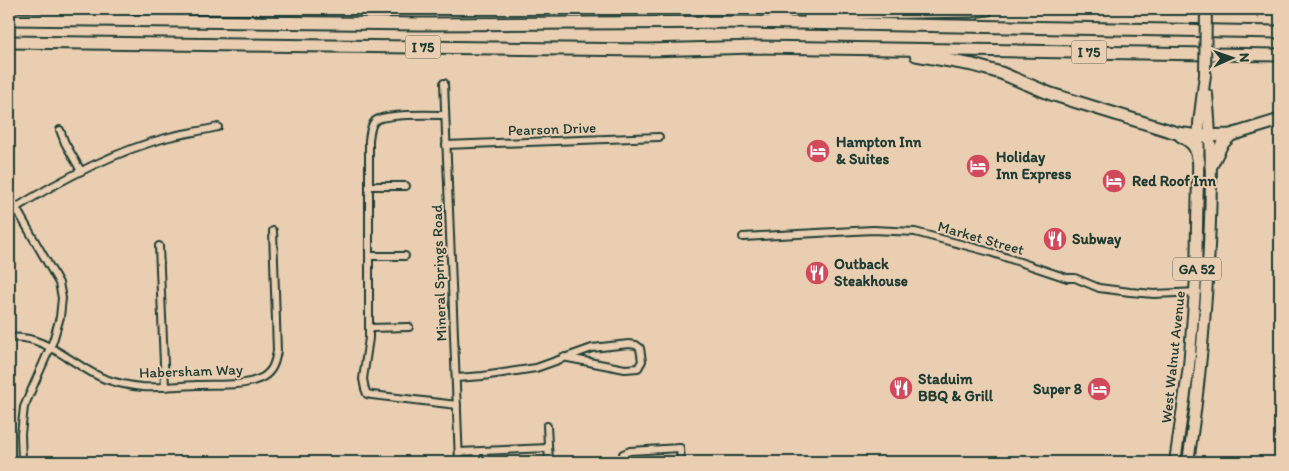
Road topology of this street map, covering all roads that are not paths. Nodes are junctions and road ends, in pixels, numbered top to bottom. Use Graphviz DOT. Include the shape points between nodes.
graph roads {
  1 [pos="988,9"];
  2 [pos="1206,9"];
  3 [pos="9,19"];
  4 [pos="747,22"];
  5 [pos="1280,32"];
  6 [pos="9,42"];
  7 [pos="898,49"];
  8 [pos="1280,55"];
  9 [pos="1205,75"];
  10 [pos="444,83"];
  11 [pos="445,115"];
  12 [pos="1280,120"];
  13 [pos="218,128"];
  14 [pos="60,130"];
  15 [pos="1177,133"];
  16 [pos="1232,134"];
  17 [pos="659,136"];
  18 [pos="1199,136"];
  19 [pos="1211,136"];
  20 [pos="446,146"];
  21 [pos="1205,164"];
  22 [pos="81,171"];
  23 [pos="369,186"];
  24 [pos="406,186"];
  25 [pos="16,208"];
  26 [pos="9,212"];
  27 [pos="273,231"];
  28 [pos="743,237"];
  29 [pos="159,246"];
  30 [pos="369,256"];
  31 [pos="405,256"];
  32 [pos="1195,292"];
  33 [pos="1207,293"];
  34 [pos="409,327"];
  35 [pos="370,328"];
  36 [pos="9,338"];
  37 [pos="50,348"];
  38 [pos="563,357"];
  39 [pos="456,378"];
  40 [pos="165,387"];
  41 [pos="457,405"];
  42 [pos="547,426"];
  43 [pos="548,448"];
  44 [pos="459,452"];
  45 [pos="476,452"];
  46 [pos="22,462"];
  47 [pos="459,462"];
  48 [pos="477,462"];
  49 [pos="548,462"];
  50 [pos="623,462"];
  51 [pos="682,462"];
  52 [pos="1176,462"];
  53 [pos="1188,462"];
  1 -- 4 [label="highway" via="828,15"];
  2 -- 9 [label="main road, West Walnut Avenue / GA 52, bridge"];
  3 -- 4 [label="highway, I 75" via="420,24"];
  4 -- 5 [label="highway, I 75"];
  6 -- 7 [label="highway, I 75" via="648,50 756,47"];
  7 -- 8 [label="highway, I 75"];
  7 -- 15 [label="highway" via="1001,73 1051,94"];
  9 -- 18 [label="main road, West Walnut Avenue / GA 52"];
  9 -- 19 [label="main road, West Walnut Avenue / GA 52"];
  10 -- 11 [label="street, Mineral Springs Road"];
  11 -- 20 [label="street, Mineral Springs Road"];
  11 -- 23 [label="street" via="390,116 375,121 369,140"];
  12 -- 16 [label="highway"];
  13 -- 22 [label="street" via="169,137"];
  14 -- 22 [label="street"];
  15 -- 18 [label="highway"];
  15 -- 21 [label="highway" via="1193,143"];
  16 -- 19 [label="highway"];
  16 -- 21 [label="highway"];
  17 -- 20 [label="street, Pearson Drive"];
  18 -- 19 [label="highway"];
  18 -- 21 [label="main road, West Walnut Avenue / GA 52"];
  19 -- 21 [label="main road, West Walnut Avenue / GA 52"];
  20 -- 39 [label="street, Mineral Springs Road"];
  21 -- 32 [label="main road, West Walnut Avenue / GA 52"];
  21 -- 33 [label="main road, West Walnut Avenue / GA 52" via="1210,228"];
  22 -- 25 [label="street"];
  23 -- 24 [label="street"];
  23 -- 30 [label="street"];
  25 -- 26 [label="street"];
  25 -- 37 [label="street" via="59,283 62,298 60,317"];
  27 -- 40 [label="street, Habersham Way" via="277,351 269,373 246,382"];
  28 -- 32 [label="street, Market Street" via="873,230 915,232 990,252 1099,288 1154,294"];
  29 -- 40 [label="street"];
  30 -- 31 [label="street"];
  30 -- 35 [label="street"];
  32 -- 33 [label="street, Market Street"];
  32 -- 52 [label="main road, West Walnut Avenue / GA 52"];
  33 -- 53 [label="main road, West Walnut Avenue / GA 52" via="1202,360"];
  34 -- 35 [label="street"];
  35 -- 41 [label="street" via="363,379 367,394"];
  36 -- 37 [label="street, Habersham Way" via="30,339"];
  37 -- 40 [label="street, Habersham Way" via="104,378 131,386"];
  37 -- 46 [label="street" via="24,407"];
  38 -- 38 [label="street" via="592,348 629,344 640,348 642,361 638,368 625,369"];
  38 -- 39 [label="street" via="536,368"];
  39 -- 41 [label="street, Mineral Springs Road"];
  41 -- 44 [label="street, Mineral Springs Road"];
  42 -- 43 [label="street"];
  43 -- 45 [label="street"];
  43 -- 49 [label="street"];
  44 -- 45 [label="street"];
  44 -- 47 [label="street, Mineral Springs Road"];
  45 -- 48 [label="street"];
  50 -- 51 [label="street" via="622,454 630,451 680,448"];
}
